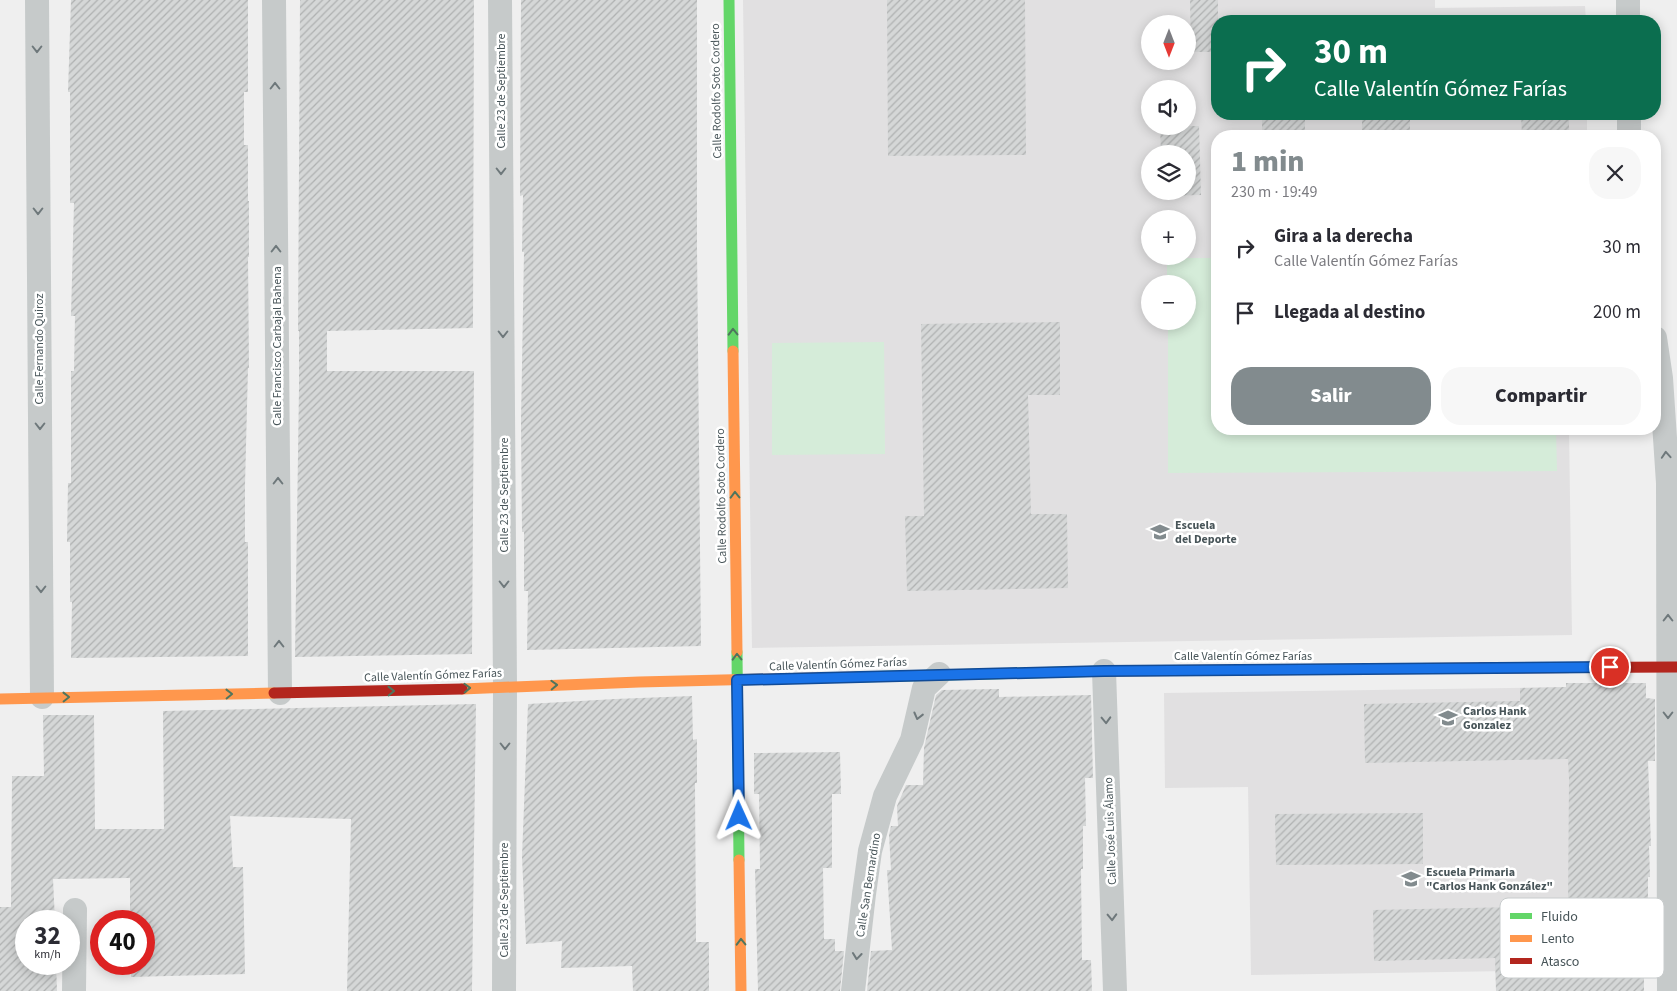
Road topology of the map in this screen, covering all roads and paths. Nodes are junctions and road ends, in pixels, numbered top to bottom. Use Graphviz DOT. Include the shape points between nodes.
graph roads {
  1 [pos="37,0"];
  2 [pos="274,0"];
  3 [pos="500,0"];
  4 [pos="729,0"];
  5 [pos="1628,0"];
  6 [pos="1628,15"];
  7 [pos="1661,378"];
  8 [pos="1672,483"];
  9 [pos="1672,666"];
  10 [pos="1104,671"];
  11 [pos="939,674"];
  12 [pos="737,680"];
  13 [pos="505,687"];
  14 [pos="280,693"];
  15 [pos="42,697"];
  16 [pos="0,698"];
  17 [pos="74,975"];
  18 [pos="74,991"];
  19 [pos="504,991"];
  20 [pos="741,991"];
  21 [pos="853,991"];
  22 [pos="1115,991"];
  23 [pos="1669,991"];
  1 -- 15 [label="street, Calle Fernando Quiroz, one-way"];
  14 -- 2 [label="street, Calle Francisco Carbajal Bahena, one-way"];
  3 -- 13 [label="street, Calle 23 de Septiembre, one-way"];
  12 -- 4 [label="main road, Calle Rodolfo Soto Cordero, one-way"];
  5 -- 6 [label="street"];
  8 -- 7 [label="street, one-way"];
  9 -- 8 [label="street, one-way"];
  9 -- 10 [label="main road, Calle Valentín Gómez Farías"];
  9 -- 23 [label="street, one-way"];
  10 -- 11 [label="main road, Calle Valentín Gómez Farías"];
  10 -- 22 [label="street, Calle José Luis Álamo, one-way"];
  11 -- 12 [label="main road, Calle Valentín Gómez Farías"];
  11 -- 21 [label="street, Calle San Bernardino, one-way" via="924,688 912,740 885,796 868,869"];
  13 -- 12 [label="main road, Calle Valentín Gómez Farías, one-way"];
  20 -- 12 [label="main road, Calle Rodolfo Soto Cordero, one-way"];
  14 -- 13 [label="main road, Calle Valentín Gómez Farías, one-way"];
  13 -- 19 [label="street, Calle 23 de Septiembre, one-way"];
  15 -- 14 [label="main road, Calle Valentín Gómez Farías, one-way"];
  15 -- 16 [label="main road, Calle Valentín Gómez Farías"];
  17 -- 18 [label="street"];
}
